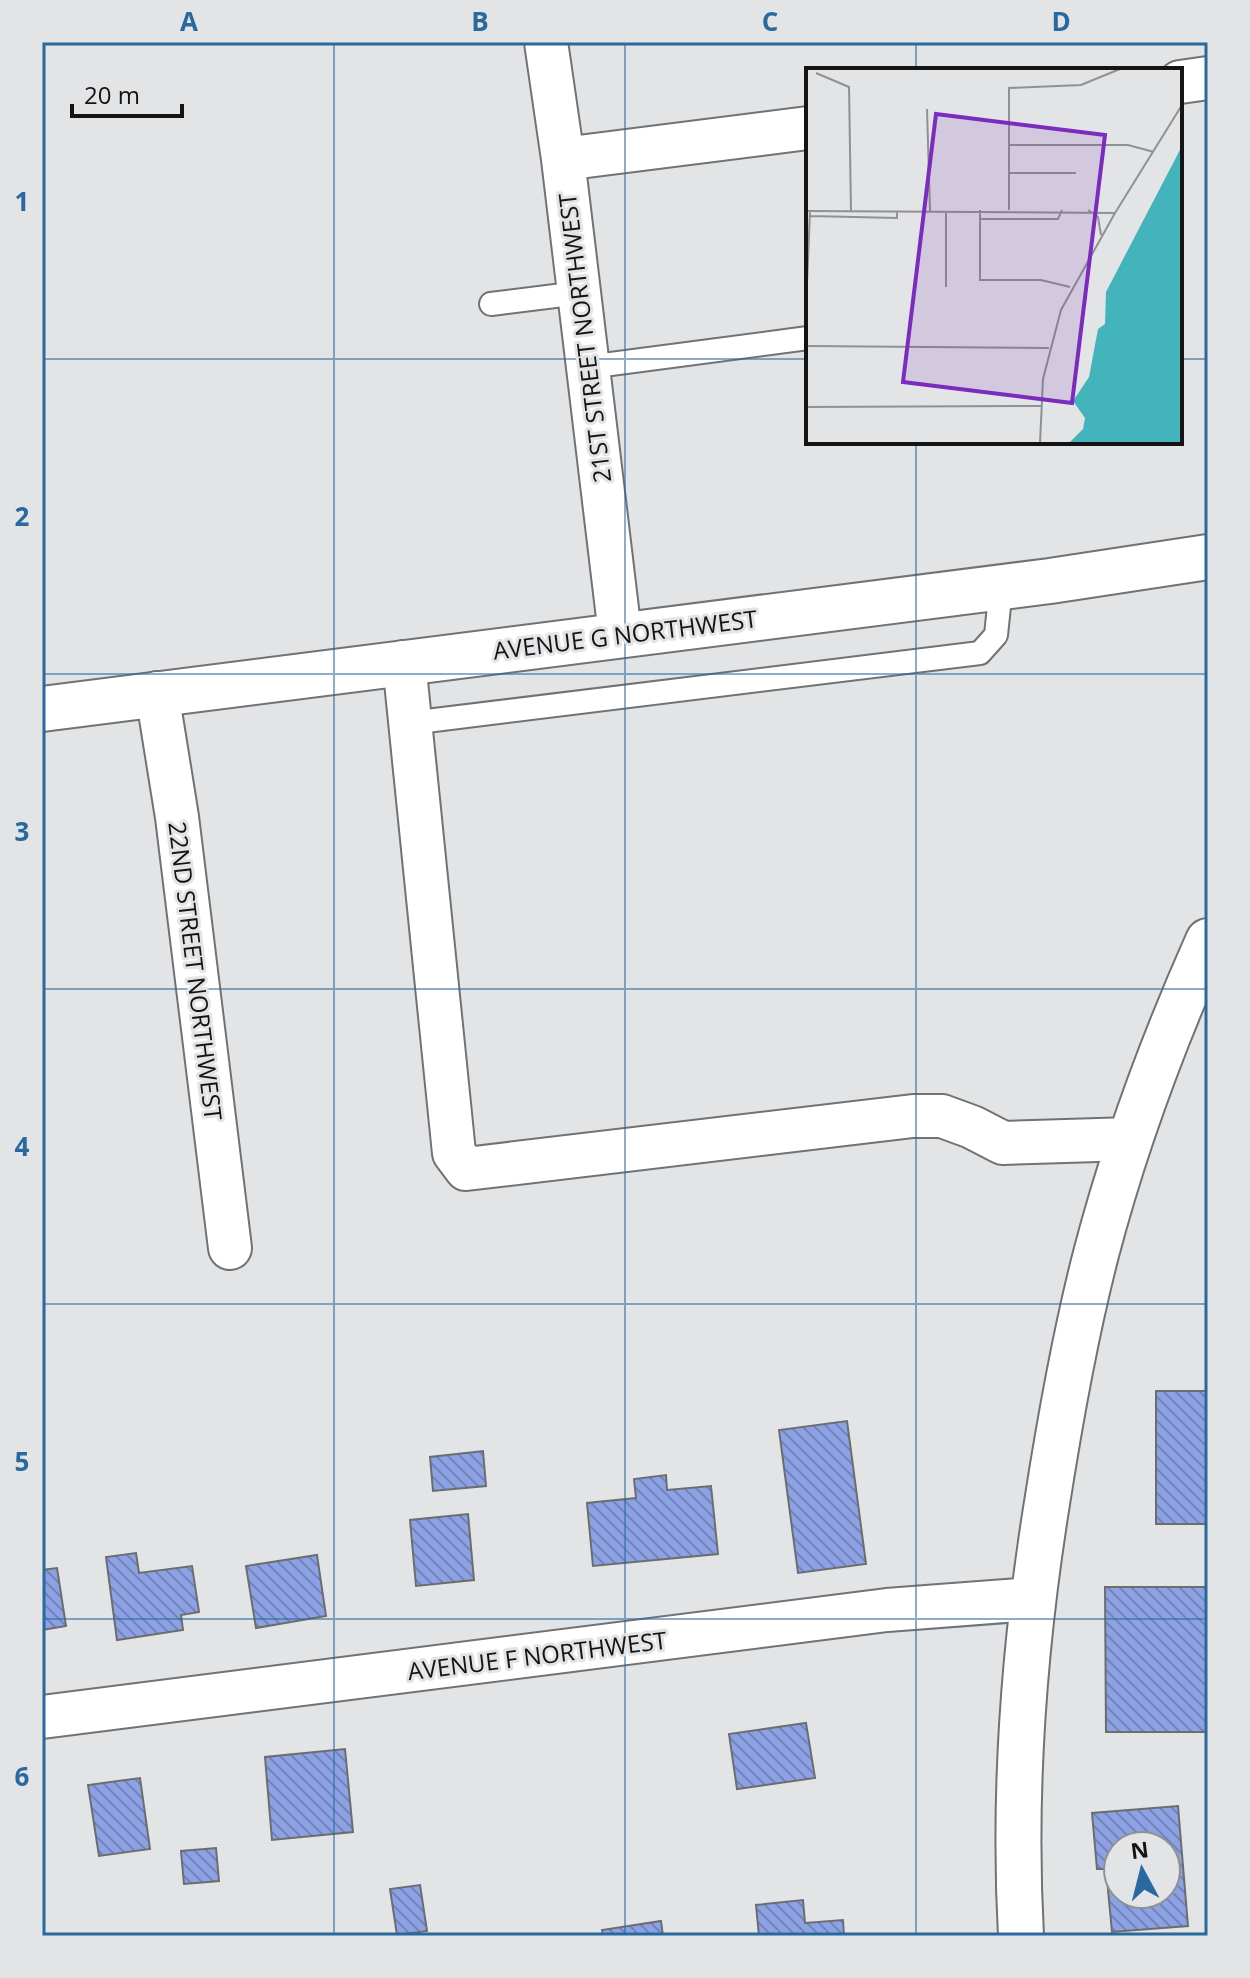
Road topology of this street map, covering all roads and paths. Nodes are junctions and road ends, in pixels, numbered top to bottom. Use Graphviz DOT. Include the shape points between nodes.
graph roads {
  1 [pos="546,42"];
  2 [pos="1208,78"];
  3 [pos="1182,82"];
  4 [pos="806,128"];
  5 [pos="563,159"];
  6 [pos="579,293"];
  7 [pos="491,304"];
  8 [pos="806,338"];
  9 [pos="588,367"];
  10 [pos="1202,561"];
  11 [pos="1001,587"];
  12 [pos="620,634"];
  13 [pos="404,662"];
  14 [pos="157,693"];
  15 [pos="43,701"];
  16 [pos="410,723"];
  17 [pos="1208,941"];
  18 [pos="1131,1139"];
  19 [pos="230,1248"];
  20 [pos="1032,1599"];
  21 [pos="42,1717"];
  22 [pos="1021,1936"];
  1 -- 5 [label="street, 21ST STREET NORTHWEST"];
  2 -- 3 [label="street"];
  4 -- 5 [label="street"];
  5 -- 6 [label="street, 21ST STREET NORTHWEST"];
  6 -- 7 [label="lane"];
  6 -- 9 [label="street, 21ST STREET NORTHWEST"];
  8 -- 9 [label="lane"];
  9 -- 12 [label="street, 21ST STREET NORTHWEST"];
  10 -- 11 [label="main road, AVENUE G NORTHWEST"];
  11 -- 12 [label="main road, AVENUE G NORTHWEST"];
  11 -- 16 [label="lane" via="996,635 980,653"];
  12 -- 13 [label="main road, AVENUE G NORTHWEST"];
  13 -- 14 [label="main road, AVENUE G NORTHWEST"];
  13 -- 16 [label="street"];
  14 -- 15 [label="main road, AVENUE G NORTHWEST"];
  14 -- 19 [label="street, 22ND STREET NORTHWEST"];
  16 -- 18 [label="street" via="454,1153 466,1169 913,1116 942,1116 1003,1143"];
  17 -- 18 [label="main road"];
  18 -- 20 [label="main road" via="1082,1312"];
  20 -- 21 [label="street, AVENUE F NORTHWEST" via="887,1610"];
  20 -- 22 [label="main road" via="1018,1819"];
}
